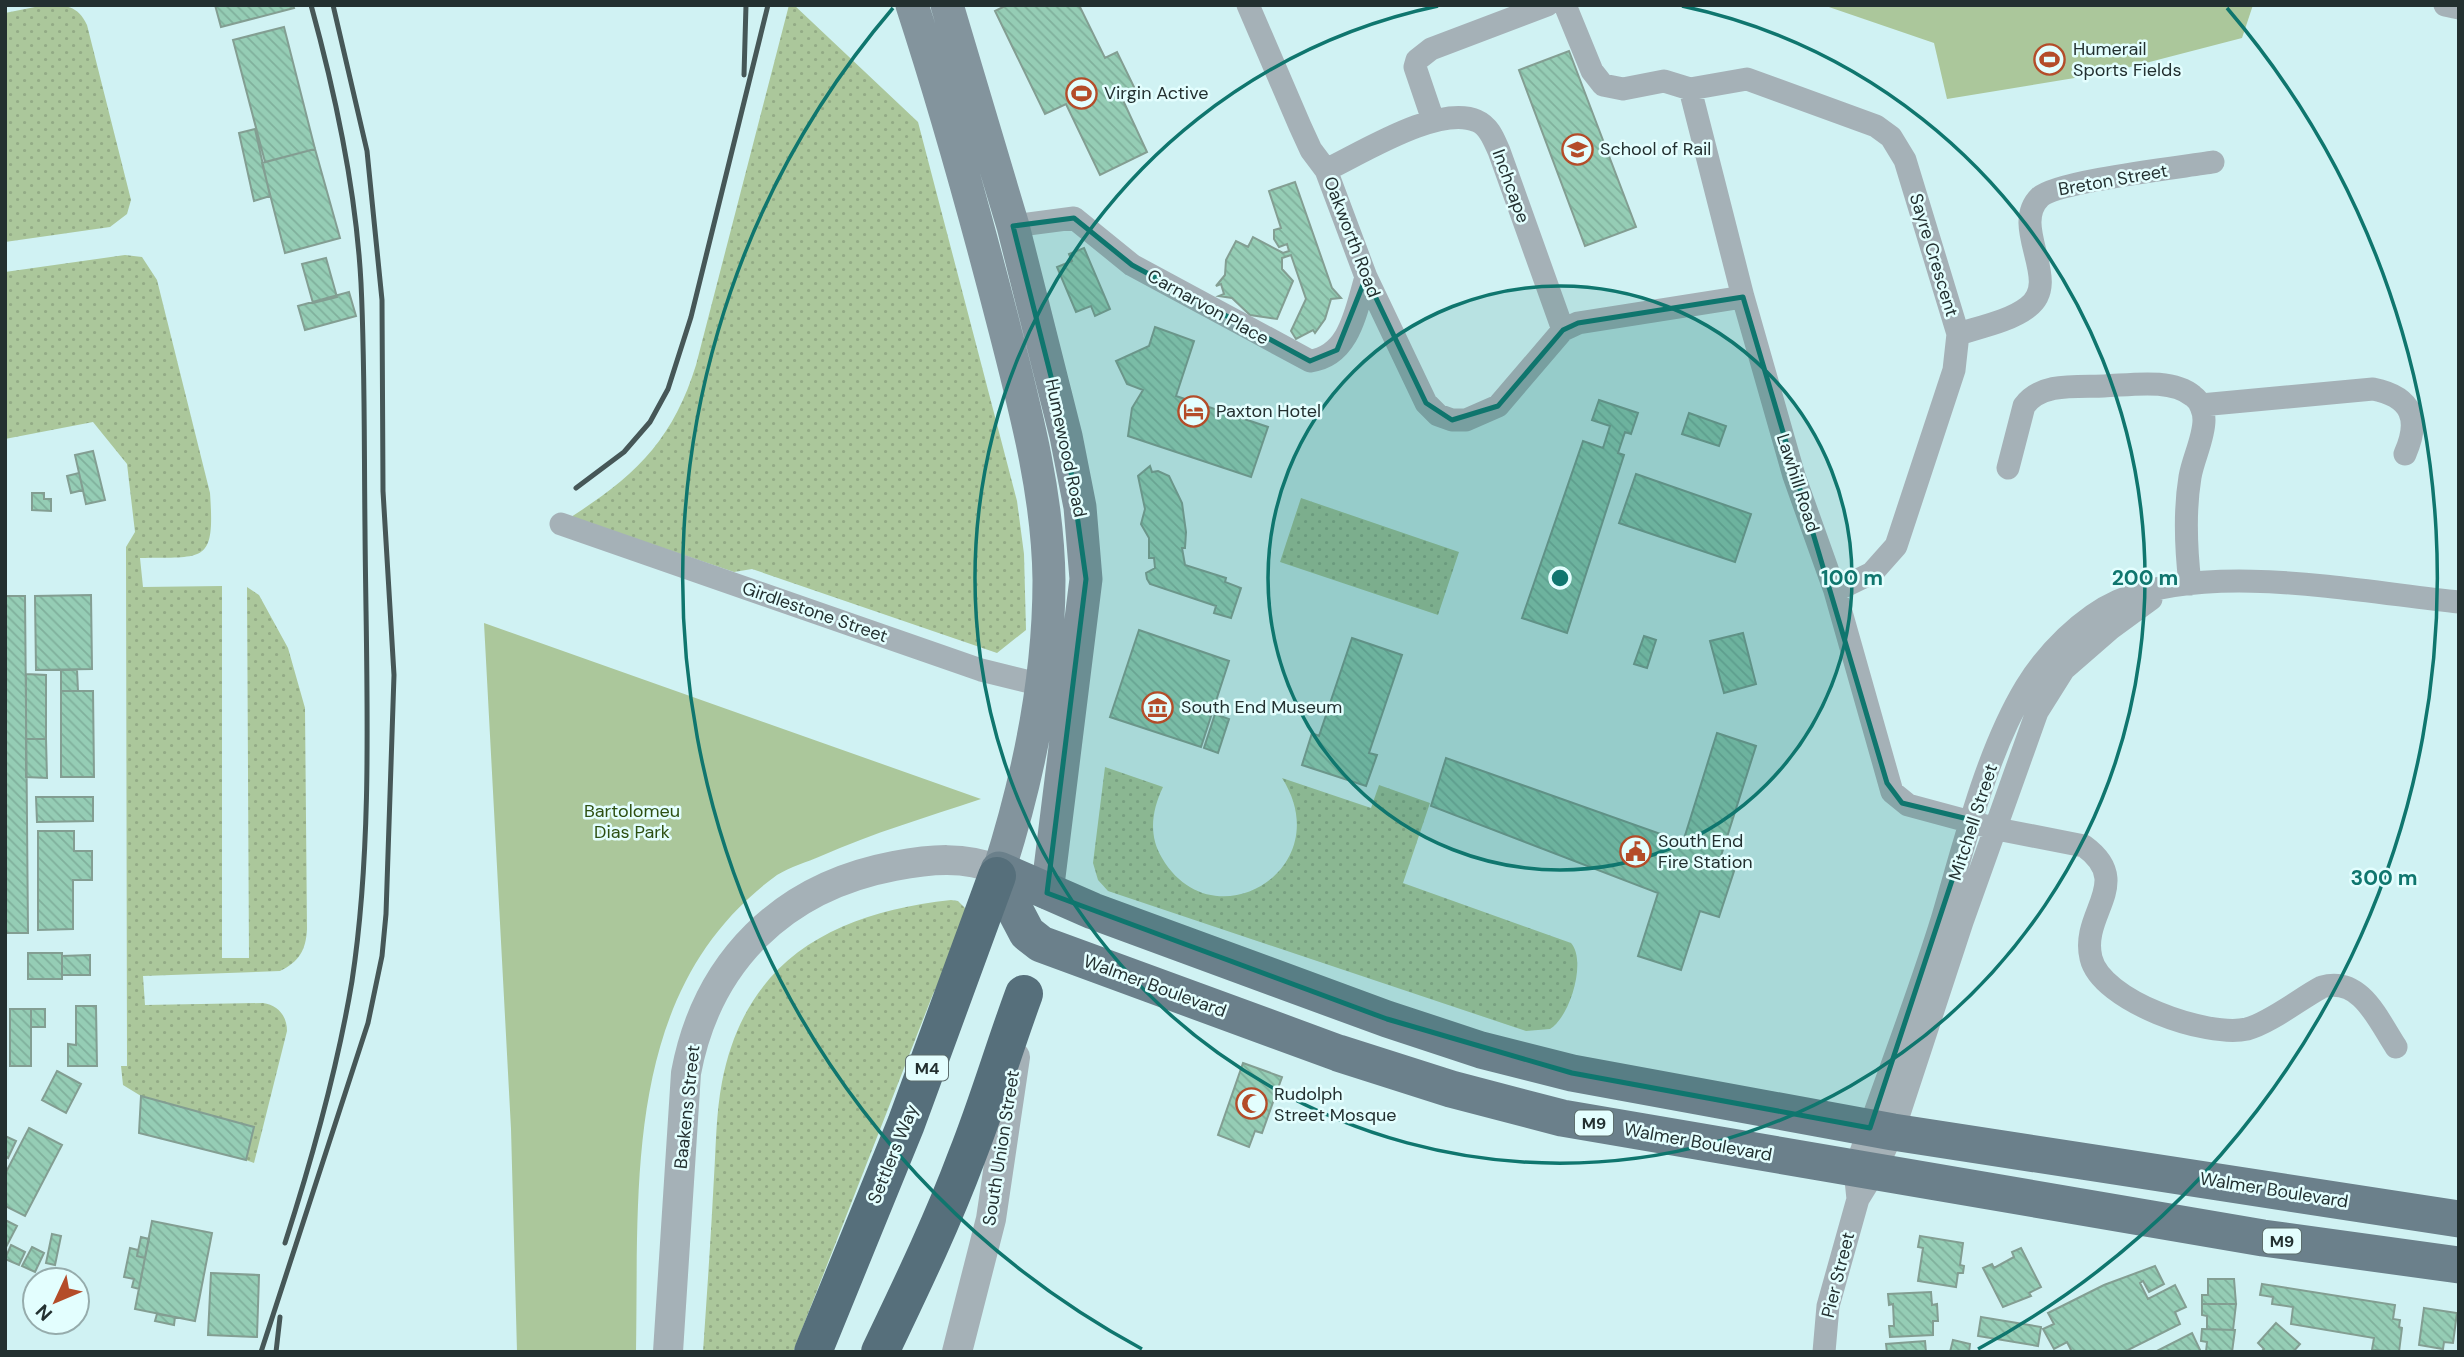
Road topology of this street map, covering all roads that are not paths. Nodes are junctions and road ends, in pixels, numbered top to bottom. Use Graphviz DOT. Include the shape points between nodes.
graph roads {
  1 [pos="912,5"];
  2 [pos="947,5"];
  3 [pos="1248,5"];
  4 [pos="1546,5"];
  5 [pos="1565,5"];
  6 [pos="2445,5"];
  7 [pos="2459,8"];
  8 [pos="1690,89"];
  9 [pos="1433,120"];
  10 [pos="2213,162"];
  11 [pos="1326,170"];
  12 [pos="1013,226"];
  13 [pos="1366,277"];
  14 [pos="1743,297"];
  15 [pos="1563,330"];
  16 [pos="1958,334"];
  17 [pos="2201,405"];
  18 [pos="2405,454"];
  19 [pos="2008,468"];
  20 [pos="561,524"];
  21 [pos="2179,586"];
  22 [pos="1835,591"];
  23 [pos="2459,603"];
  24 [pos="1056,688"];
  25 [pos="1972,820"];
  26 [pos="1997,829"];
  27 [pos="998,873"];
  28 [pos="1047,893"];
  29 [pos="1041,944"];
  30 [pos="1024,995"];
  31 [pos="2396,1047"];
  32 [pos="1881,1130"];
  33 [pos="1863,1181"];
  34 [pos="2459,1219"];
  35 [pos="2459,1265"];
  36 [pos="668,1352"];
  37 [pos="813,1352"];
  38 [pos="880,1352"];
  39 [pos="957,1352"];
  40 [pos="1824,1352"];
  1 -- 24 [label="main road, Humewood Road / M4" via="956,146 1031,435 1043,508"];
  2 -- 12 [label="main road, Humewood Road / M4"];
  3 -- 11 [label="street, Oakworth Road" via="1311,150"];
  4 -- 9 [label="street" via="1431,49 1417,60"];
  5 -- 8 [label="street" via="1592,71 1603,85 1623,89 1664,81"];
  6 -- 7 [label="street"];
  8 -- 14 [label="street, Lawhill Road"];
  8 -- 16 [label="street, Sayre Crescent" via="1747,79 1876,125 1891,137 1905,160"];
  9 -- 11 [label="street, Inchcape"];
  9 -- 15 [label="street, Inchcape" via="1475,120 1494,139"];
  10 -- 16 [label="street, Breton Street" via="2064,187 2040,197 2030,220 2041,286 2038,298 2022,312"];
  11 -- 13 [label="street, Oakworth Road"];
  12 -- 13 [label="street, Carnarvon Place" via="1074,218 1132,265 1310,361 1338,350 1353,322"];
  12 -- 24 [label="main road, Humewood Road / M4" via="1080,507 1086,579"];
  13 -- 15 [label="street, Oakworth Road" via="1426,403 1452,420 1466,420 1498,406"];
  14 -- 15 [label="street" via="1593,319"];
  14 -- 22 [label="street, Lawhill Road" via="1794,476"];
  16 -- 22 [label="street, Sayre Crescent" via="1947,398 1896,546 1872,573"];
  17 -- 18 [label="street" via="2389,392 2404,402 2413,417 2413,436"];
  17 -- 19 [label="street" via="2179,389 2153,384 2046,390 2024,406"];
  17 -- 21 [label="street" via="2204,420 2190,479"];
  20 -- 24 [label="street, Girdlestone Street" via="981,670"];
  21 -- 23 [label="street, Mitchell Street" via="2245,580"];
  21 -- 25 [label="street, Mitchell Street" via="2118,602 2049,655 2015,706"];
  21 -- 26 [label="street, Mitchell Street" via="2110,629 2064,669 2029,731"];
  22 -- 25 [label="street, Lawhill Road" via="1892,792 1902,803"];
  24 -- 27 [label="main road, Humewood Road / M4"];
  24 -- 28 [label="main road, Humewood Road / M4"];
  25 -- 26 [label="street, Lawhill Road"];
  25 -- 32 [label="street, Mitchell Street"];
  26 -- 31 [label="street, Lawhill Road" via="2084,846 2103,862 2107,875 2092,929 2090,956 2105,981 2138,1003 2200,1028 2249,1029 2322,987 2346,986 2365,1001"];
  26 -- 32 [label="street, Mitchell Street"];
  27 -- 28 [label="main road, Walmer Boulevard"];
  27 -- 29 [label="main road, Walmer Boulevard / M9" via="1027,933"];
  27 -- 36 [label="street, Baakens Street" via="981,863 949,860 904,864 841,879 798,900 769,922 714,991 692,1042 686,1073"];
  27 -- 37 [label="highway, Settlers Way / M4" via="906,1124"];
  28 -- 29 [label="main road, Humewood Road / M4"];
  28 -- 32 [label="main road, Walmer Boulevard" via="1374,1015 1482,1049 1573,1073"];
  29 -- 30 [label="main road, South Union Street"];
  29 -- 33 [label="main road, Walmer Boulevard / M9" via="1338,1053 1506,1105"];
  30 -- 38 [label="highway" via="931,1246"];
  30 -- 39 [label="street, South Union Street" via="991,1219"];
  32 -- 33 [label="street, Pier Street"];
  32 -- 34 [label="main road, Walmer Boulevard"];
  33 -- 35 [label="main road, Walmer Boulevard / M9"];
  33 -- 40 [label="street, Pier Street" via="1828,1306"];
}
